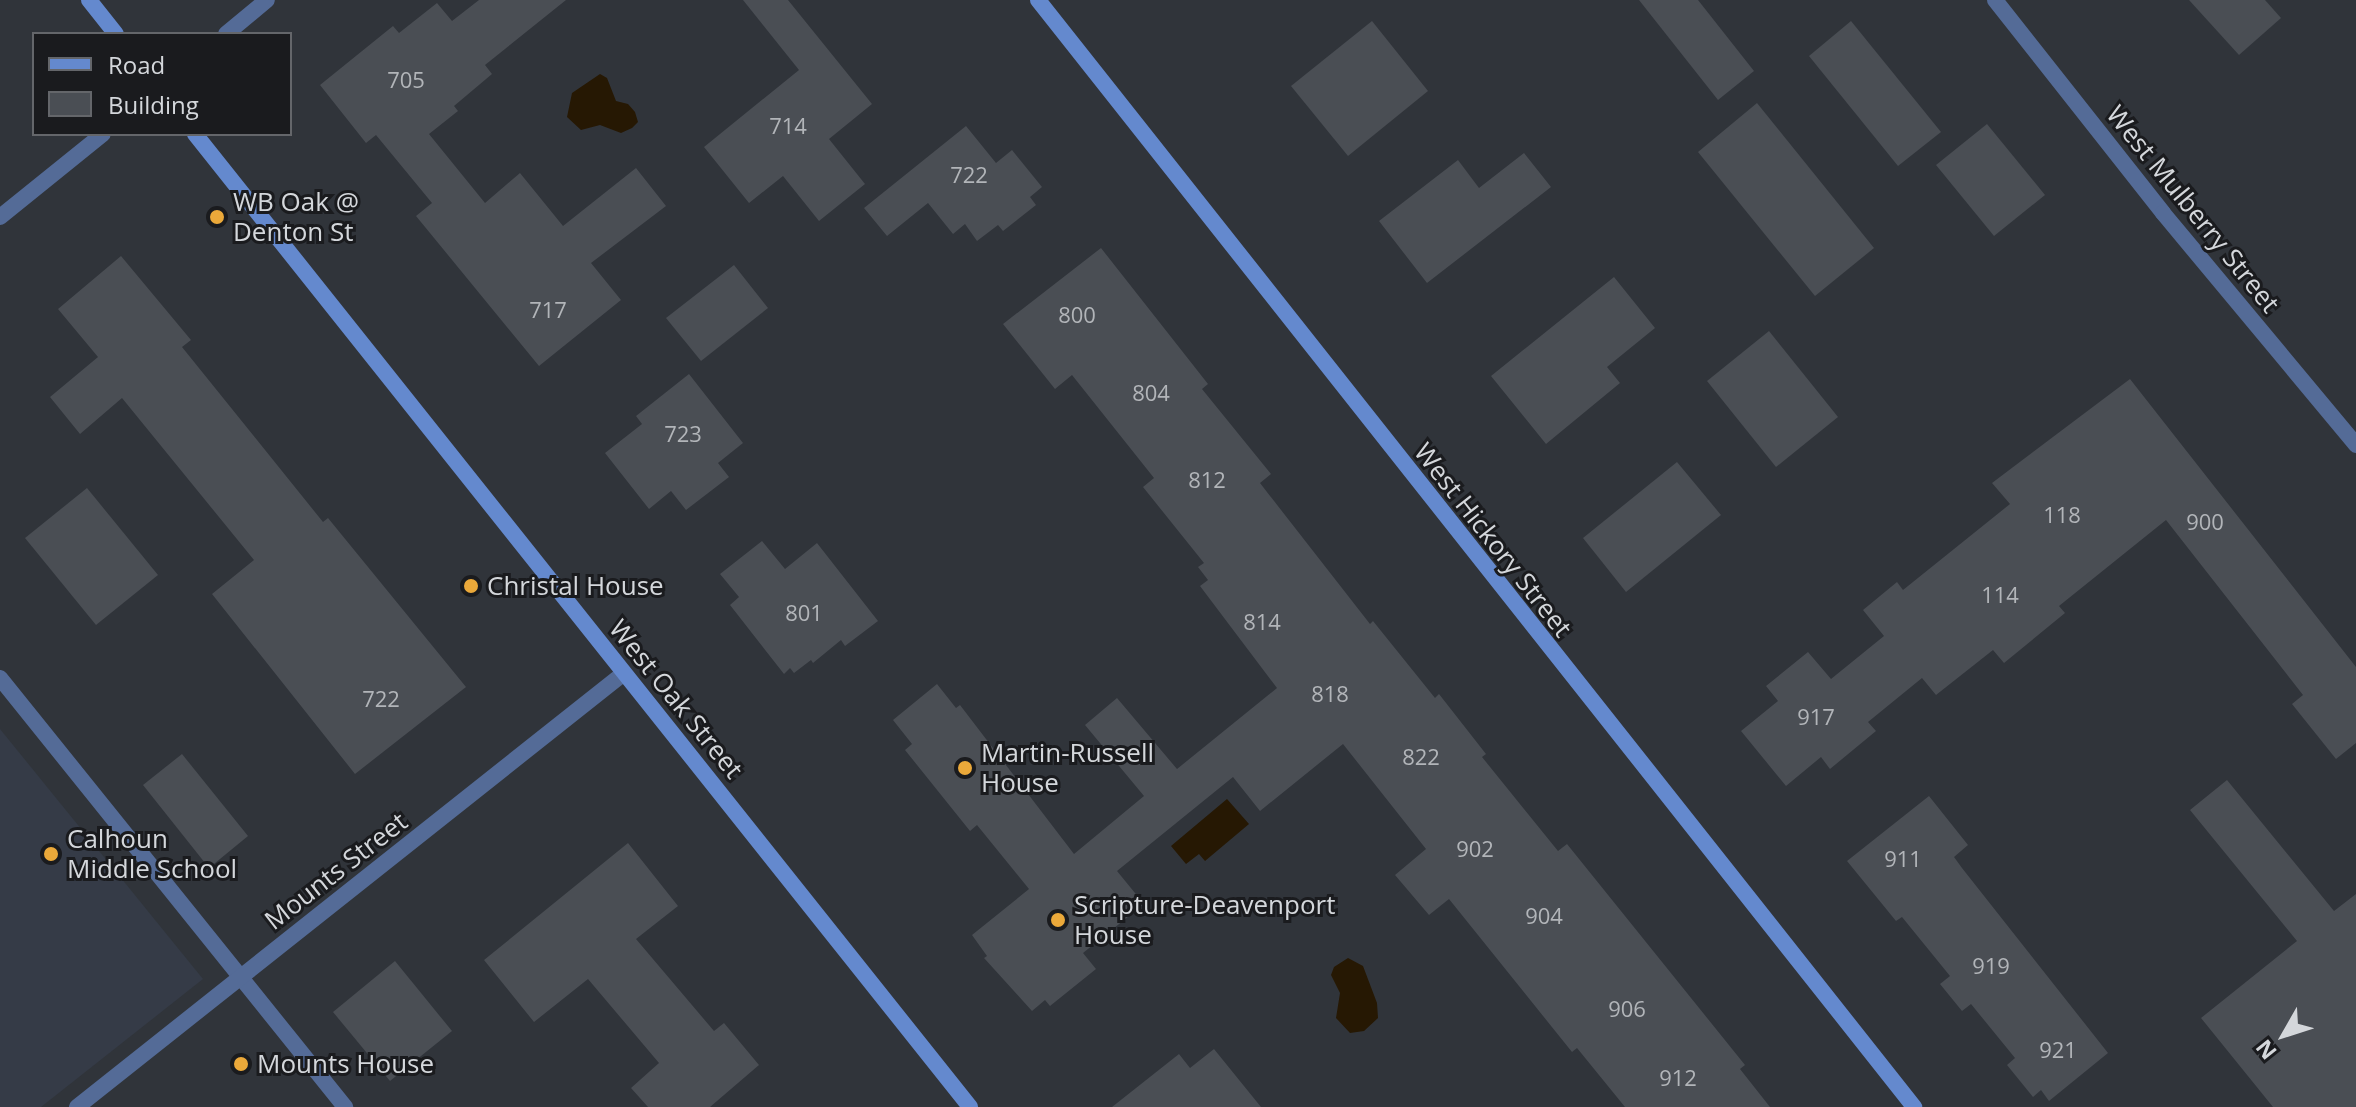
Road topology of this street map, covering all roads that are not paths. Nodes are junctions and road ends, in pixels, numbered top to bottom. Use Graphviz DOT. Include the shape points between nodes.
graph roads {
  1 [pos="89,0"];
  2 [pos="267,0"];
  3 [pos="1038,0"];
  4 [pos="1995,0"];
  5 [pos="114,32"];
  6 [pos="228,32"];
  7 [pos="101,136"];
  8 [pos="197,136"];
  9 [pos="0,217"];
  10 [pos="2356,445"];
  11 [pos="624,673"];
  12 [pos="0,678"];
  13 [pos="241,977"];
  14 [pos="77,1107"];
  15 [pos="345,1107"];
  16 [pos="970,1107"];
  17 [pos="1914,1107"];
  1 -- 5 [label="main road"];
  2 -- 6 [label="street"];
  3 -- 17 [label="main road, West Hickory Street"];
  4 -- 10 [label="street, West Mulberry Street"];
  7 -- 9 [label="street"];
  8 -- 11 [label="main road, West Oak Street"];
  11 -- 13 [label="street, Mounts Street"];
  11 -- 16 [label="main road, West Oak Street"];
  12 -- 13 [label="street"];
  13 -- 14 [label="street, Mounts Street"];
  13 -- 15 [label="street"];
}
